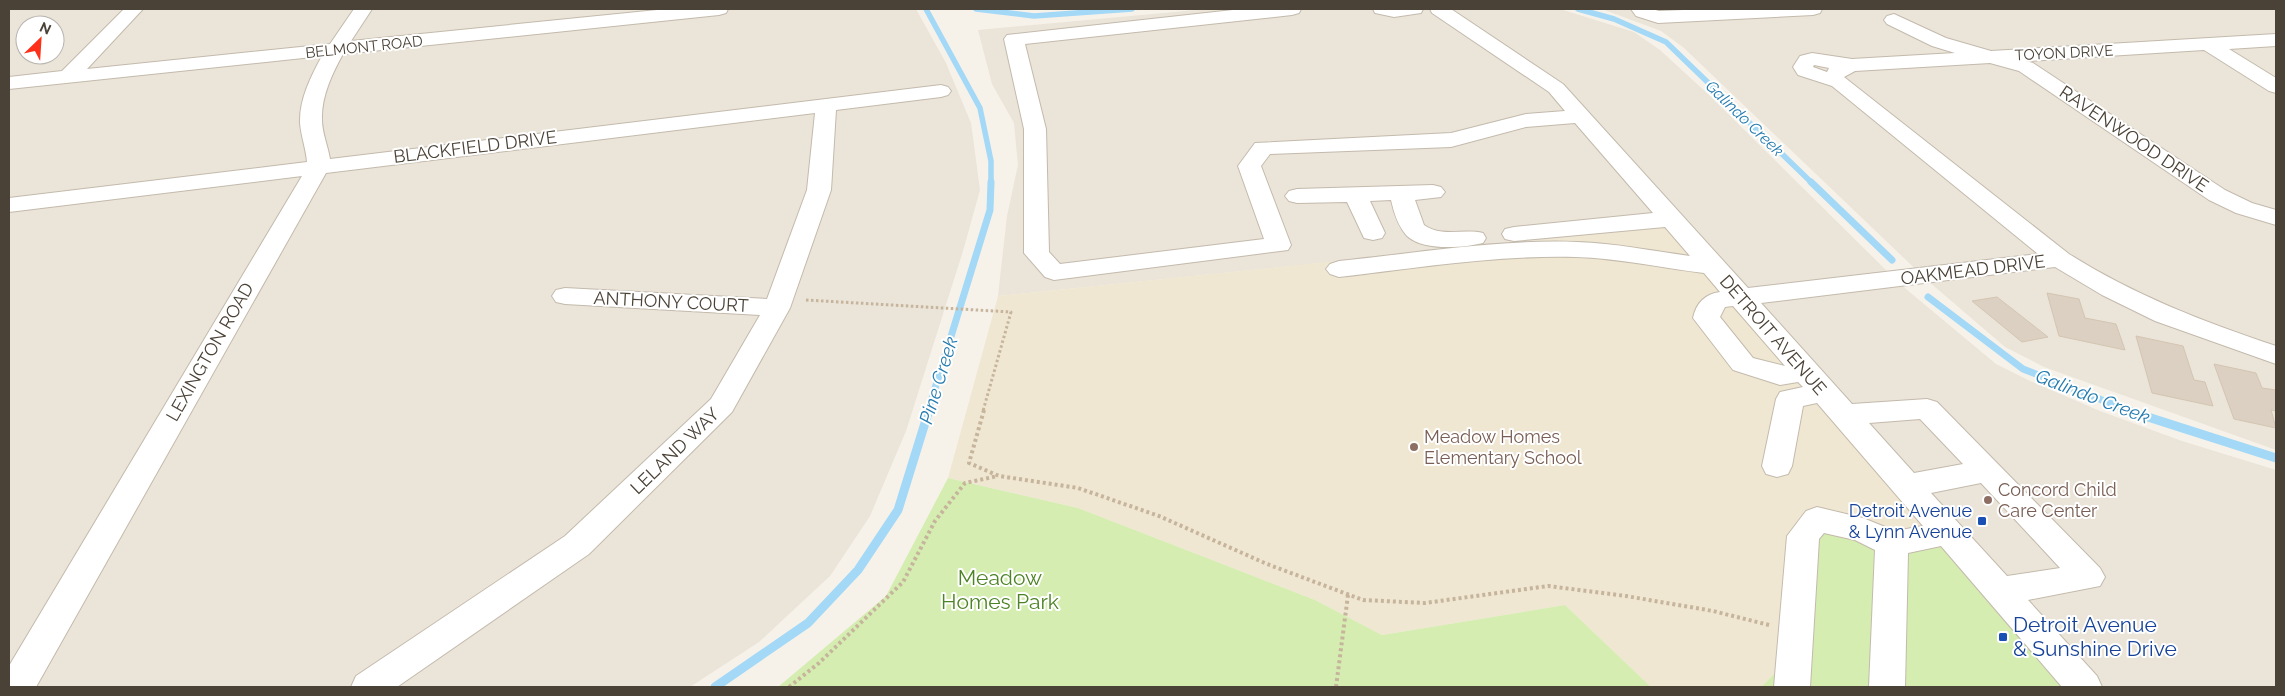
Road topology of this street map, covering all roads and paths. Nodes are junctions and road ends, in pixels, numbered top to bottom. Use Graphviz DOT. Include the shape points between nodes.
graph roads {
  1 [pos="134,9"];
  2 [pos="363,9"];
  3 [pos="718,9"];
  4 [pos="1292,9"];
  5 [pos="1382,9"];
  6 [pos="1414,9"];
  7 [pos="1439,9"];
  8 [pos="1640,9"];
  9 [pos="1813,9"];
  10 [pos="1894,20"];
  11 [pos="2276,40"];
  12 [pos="2208,44"];
  13 [pos="336,50"];
  14 [pos="1994,57"];
  15 [pos="68,77"];
  16 [pos="9,83"];
  17 [pos="2276,87"];
  18 [pos="941,91"];
  19 [pos="826,105"];
  20 [pos="1580,116"];
  21 [pos="319,166"];
  22 [pos="1433,192"];
  23 [pos="1401,193"];
  24 [pos="1355,194"];
  25 [pos="1297,196"];
  26 [pos="9,205"];
  27 [pos="2276,218"];
  28 [pos="1669,219"];
  29 [pos="1373,233"];
  30 [pos="2060,260"];
  31 [pos="1713,266"];
  32 [pos="1338,269"];
  33 [pos="565,296"];
  34 [pos="1740,297"];
  35 [pos="776,308"];
  36 [pos="2276,355"];
  37 [pos="1814,382"];
  38 [pos="1844,415"];
  39 [pos="1777,466"];
  40 [pos="1988,472"];
  41 [pos="999,476"];
  42 [pos="1906,486"];
  43 [pos="1947,533"];
  44 [pos="1892,544"];
  45 [pos="1999,592"];
  46 [pos="1348,595"];
  47 [pos="1796,632"];
  48 [pos="18,687"];
  49 [pos="369,687"];
  50 [pos="789,687"];
  51 [pos="1336,687"];
  52 [pos="1792,687"];
  53 [pos="1887,687"];
  54 [pos="2084,687"];
  1 -- 15 [label="street"];
  2 -- 13 [label="street"];
  3 -- 13 [label="street, BELMONT ROAD"];
  4 -- 20 [label="street" via="1014,39 1036,129 1038,254 1054,272 1278,245 1249,166 1263,148 1451,140 1526,121"];
  5 -- 6 [label="street"];
  7 -- 20 [label="street, DETROIT AVENUE" via="1556,88"];
  8 -- 9 [label="street" via="1658,17"];
  10 -- 14 [label="street, RAVENWOOD DRIVE" via="1939,42"];
  11 -- 12 [label="street, TOYON DRIVE"];
  12 -- 14 [label="street, TOYON DRIVE"];
  12 -- 17 [label="street"];
  13 -- 15 [label="street, BELMONT ROAD"];
  13 -- 21 [label="street" via="316,91 313,106 311,121"];
  14 -- 27 [label="street, RAVENWOOD DRIVE" via="2026,67 2217,195"];
  14 -- 30 [label="street, TOYON DRIVE" via="1846,73"];
  15 -- 16 [label="street, BELMONT ROAD"];
  18 -- 19 [label="street, BLACKFIELD DRIVE"];
  19 -- 21 [label="street, BLACKFIELD DRIVE"];
  19 -- 35 [label="street, LELAND WAY" via="819,190"];
  20 -- 28 [label="street, DETROIT AVENUE"];
  21 -- 26 [label="street, BLACKFIELD DRIVE"];
  21 -- 48 [label="street, LEXINGTON ROAD"];
  22 -- 23 [label="street"];
  23 -- 24 [label="street"];
  23 -- 28 [label="street" via="1412,226 1424,236 1450,240"];
  24 -- 25 [label="street"];
  24 -- 29 [label="street"];
  28 -- 31 [label="street, DETROIT AVENUE"];
  30 -- 34 [label="street, OAKMEAD DRIVE"];
  30 -- 36 [label="street, OAKMEAD DRIVE" via="2090,280 2141,305 2199,330"];
  31 -- 32 [label="street" via="1610,252 1558,249 1491,251"];
  31 -- 34 [label="street, DETROIT AVENUE"];
  33 -- 35 [label="street, ANTHONY COURT"];
  34 -- 37 [label="street, DETROIT AVENUE"];
  34 -- 37 [label="street, OAKMEAD DRIVE" via="1717,300 1708,309 1706,318 1743,364 1780,376"];
  35 -- 41 [label="path" via="801,299 1011,312 969,463"];
  35 -- 49 [label="street, LELAND WAY" via="722,406 577,545"];
  37 -- 38 [label="street, DETROIT AVENUE"];
  37 -- 39 [label="street" via="1790,399"];
  38 -- 40 [label="street" via="1927,409"];
  38 -- 42 [label="street, DETROIT AVENUE"];
  40 -- 42 [label="street"];
  40 -- 45 [label="street" via="2088,577"];
  41 -- 46 [label="path" via="1078,488 1160,516 1267,564"];
  41 -- 50 [label="path" via="965,482 935,521 903,582 819,663"];
  42 -- 43 [label="street, DETROIT AVENUE"];
  43 -- 44 [label="street"];
  43 -- 45 [label="street, DETROIT AVENUE"];
  44 -- 47 [label="street" via="1863,530 1817,519 1804,536"];
  44 -- 53 [label="street"];
  45 -- 54 [label="street, DETROIT AVENUE"];
  46 -- 47 [label="path" via="1363,600 1425,603 1548,586 1713,611"];
  46 -- 51 [label="path"];
  47 -- 52 [label="street"];
}
